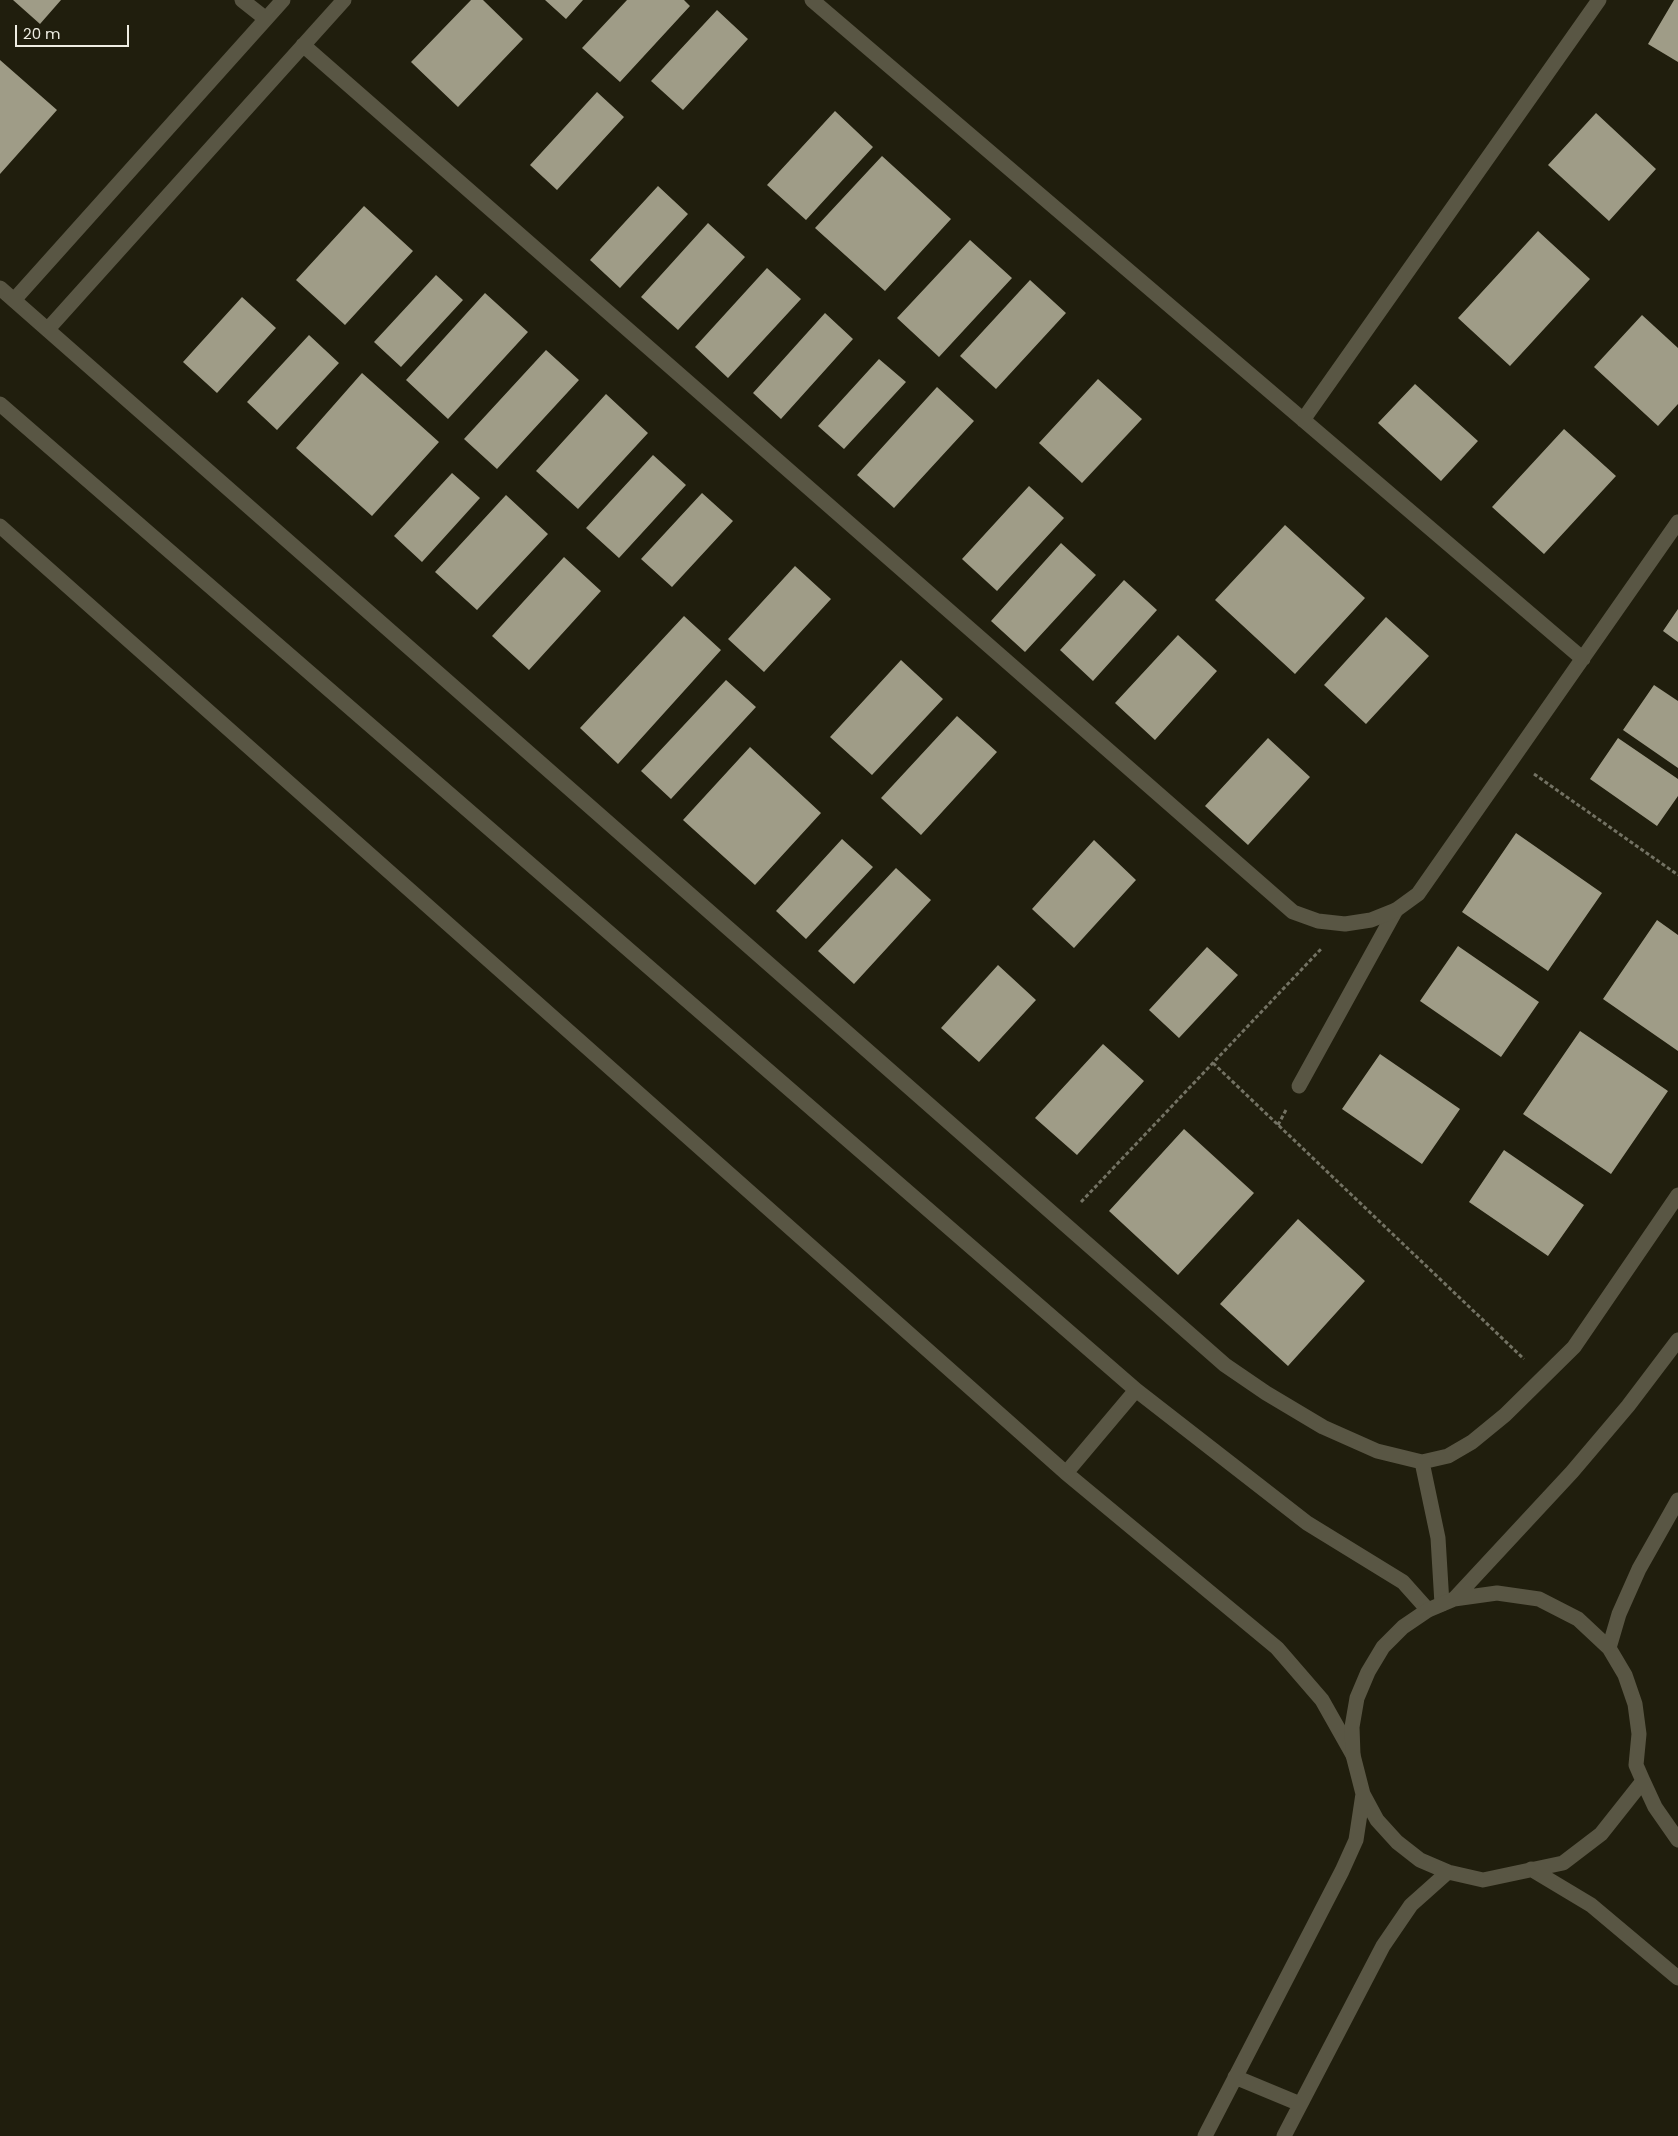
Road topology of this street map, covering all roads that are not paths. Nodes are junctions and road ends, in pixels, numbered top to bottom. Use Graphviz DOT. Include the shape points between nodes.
graph roads {
  1 [pos="242,0"];
  2 [pos="282,0"];
  3 [pos="344,0"];
  4 [pos="812,0"];
  5 [pos="1599,0"];
  6 [pos="266,19"];
  7 [pos="303,46"];
  8 [pos="0,288"];
  9 [pos="14,300"];
  10 [pos="48,329"];
  11 [pos="0,404"];
  12 [pos="1303,420"];
  13 [pos="1678,522"];
  14 [pos="0,526"];
  15 [pos="1583,659"];
  16 [pos="1396,910"];
  17 [pos="1299,1086"];
  18 [pos="1678,1195"];
  19 [pos="1678,1340"];
  20 [pos="1136,1390"];
  21 [pos="1422,1462"];
  22 [pos="1066,1473"];
  23 [pos="1678,1500"];
  24 [pos="1448,1602"];
  25 [pos="1428,1610"];
  26 [pos="1609,1648"];
  27 [pos="1353,1755"];
  28 [pos="1643,1781"];
  29 [pos="1363,1794"];
  30 [pos="1678,1840"];
  31 [pos="1532,1869"];
  32 [pos="1448,1872"];
  33 [pos="1678,1978"];
  34 [pos="1235,2077"];
  35 [pos="1300,2104"];
  36 [pos="1204,2136"];
  37 [pos="1284,2136"];
  1 -- 6 [label="street"];
  2 -- 6 [label="street"];
  3 -- 7 [label="street"];
  4 -- 12 [label="street"];
  5 -- 12 [label="street"];
  6 -- 9 [label="street"];
  7 -- 10 [label="street"];
  7 -- 16 [label="street" via="1293,912 1318,921 1345,924 1371,920"];
  8 -- 9 [label="street"];
  9 -- 10 [label="street"];
  10 -- 21 [label="street" via="1225,1364 1323,1427 1377,1451"];
  11 -- 20 [label="street"];
  12 -- 15 [label="street"];
  13 -- 15 [label="street"];
  14 -- 22 [label="street"];
  15 -- 16 [label="street" via="1434,873 1418,894"];
  16 -- 17 [label="street"];
  18 -- 21 [label="street" via="1574,1347 1505,1415 1472,1442 1448,1456"];
  19 -- 24 [label="street" via="1572,1472"];
  20 -- 22 [label="street"];
  20 -- 25 [label="street" via="1308,1523 1403,1582"];
  21 -- 24 [label="street"];
  22 -- 27 [label="street" via="1277,1648 1322,1700"];
  23 -- 26 [label="street" via="1639,1569 1619,1614"];
  24 -- 25 [label="street"];
  24 -- 26 [label="street" via="1497,1593 1539,1600 1578,1618"];
  25 -- 27 [label="street" via="1403,1627 1383,1647 1368,1672 1357,1698 1352,1727"];
  26 -- 28 [label="street" via="1625,1674 1635,1704 1639,1734 1636,1765"];
  27 -- 29 [label="street"];
  28 -- 30 [label="street" via="1655,1807"];
  28 -- 31 [label="street" via="1601,1834 1563,1863"];
  29 -- 32 [label="street" via="1378,1820 1397,1842 1420,1860"];
  29 -- 34 [label="street" via="1356,1840 1342,1871"];
  31 -- 32 [label="street" via="1482,1880"];
  31 -- 33 [label="street" via="1591,1905"];
  32 -- 35 [label="street" via="1411,1905 1396,1925"];
  34 -- 35 [label="street"];
  34 -- 36 [label="street"];
  35 -- 37 [label="street"];
}
